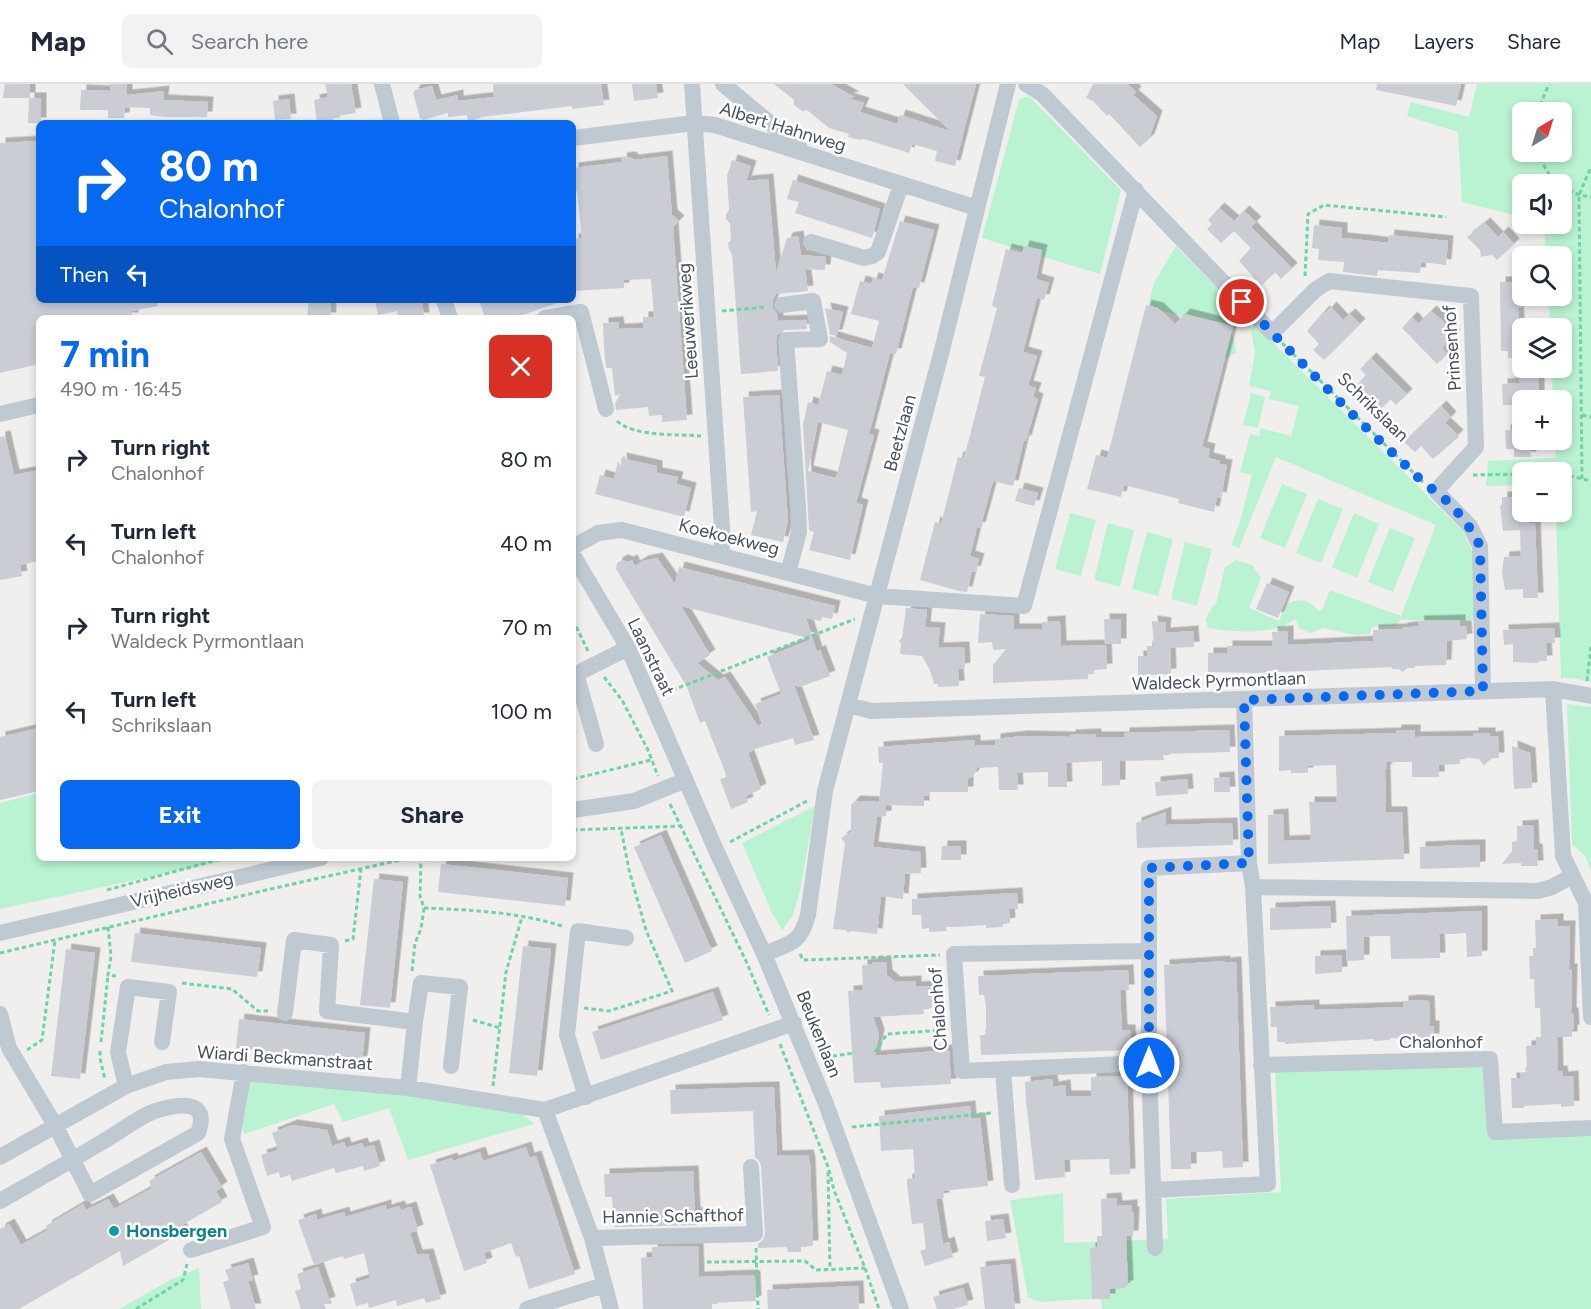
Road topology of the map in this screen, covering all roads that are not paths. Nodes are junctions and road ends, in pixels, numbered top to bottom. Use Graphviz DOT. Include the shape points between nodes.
graph roads {
  1 [pos="382,84"];
  2 [pos="692,84"];
  3 [pos="723,84"];
  4 [pos="1008,84"];
  5 [pos="1026,84"];
  6 [pos="391,120"];
  7 [pos="694,123"];
  8 [pos="576,138"];
  9 [pos="808,155"];
  10 [pos="901,184"];
  11 [pos="1136,190"];
  12 [pos="977,208"];
  13 [pos="811,242"];
  14 [pos="783,305"];
  15 [pos="562,315"];
  16 [pos="36,406"];
  17 [pos="606,409"];
  18 [pos="0,414"];
  19 [pos="576,545"];
  20 [pos="722,555"];
  21 [pos="576,560"];
  22 [pos="788,573"];
  23 [pos="877,596"];
  24 [pos="628,648"];
  25 [pos="1553,689"];
  26 [pos="1483,691"];
  27 [pos="1588,695"];
  28 [pos="1244,700"];
  29 [pos="849,705"];
  30 [pos="596,744"];
  31 [pos="686,780"];
  32 [pos="576,810"];
  33 [pos="294,861"];
  34 [pos="1249,863"];
  35 [pos="259,865"];
  36 [pos="1572,876"];
  37 [pos="1253,886"];
  38 [pos="0,933"];
  39 [pos="626,938"];
  40 [pos="1149,951"];
  41 [pos="764,954"];
  42 [pos="285,1013"];
  43 [pos="0,1014"];
  44 [pos="1591,1017"];
  45 [pos="415,1022"];
  46 [pos="794,1023"];
  47 [pos="162,1042"];
  48 [pos="8,1053"];
  49 [pos="1149,1063"];
  50 [pos="1261,1065"];
  51 [pos="451,1066"];
  52 [pos="1003,1070"];
  53 [pos="244,1072"];
  54 [pos="126,1086"];
  55 [pos="408,1088"];
  56 [pos="586,1097"];
  57 [pos="545,1110"];
  58 [pos="55,1125"];
  59 [pos="1591,1128"];
  60 [pos="0,1157"];
  61 [pos="73,1159"];
  62 [pos="751,1167"];
  63 [pos="1012,1185"];
  64 [pos="1153,1190"];
  65 [pos="0,1201"];
  66 [pos="592,1238"];
  67 [pos="1155,1248"];
  68 [pos="191,1250"];
  69 [pos="604,1285"];
  70 [pos="527,1309"];
  71 [pos="611,1309"];
  72 [pos="901,1309"];
  1 -- 6 [label="street"];
  2 -- 7 [label="street, Leeuwerikweg"];
  3 -- 9 [label="street"];
  4 -- 12 [label="street, Beetzlaan"];
  5 -- 11 [label="street" via="1042,94"];
  7 -- 8 [label="street, Albert Hahnweg"];
  7 -- 9 [label="street, Albert Hahnweg" via="715,125"];
  7 -- 20 [label="street, Leeuwerikweg"];
  9 -- 10 [label="street, Albert Hahnweg"];
  10 -- 12 [label="street, Albert Hahnweg"];
  10 -- 13 [label="street" via="878,252 872,256 864,258"];
  11 -- 23 [label="street" via="1024,606"];
  11 -- 26 [label="street, Prinsenhof" via="1272,333 1329,281 1471,296 1476,447 1436,491 1470,525 1480,546"];
  12 -- 23 [label="street, Beetzlaan"];
  14 -- 22 [label="street" via="813,301 820,339 786,340 798,507 798,532"];
  15 -- 17 [label="street" via="580,312"];
  16 -- 18 [label="street"];
  19 -- 20 [label="street, Koekoekweg" via="598,533 622,530"];
  20 -- 22 [label="street, Koekoekweg"];
  21 -- 24 [label="street, Laanstraat"];
  22 -- 23 [label="street, Koekoekweg"];
  23 -- 29 [label="street, Beetzlaan"];
  24 -- 30 [label="street" via="582,671 578,678"];
  24 -- 31 [label="street, Laanstraat"];
  25 -- 26 [label="street, Waldeck Pyrmontlaan"];
  25 -- 27 [label="street, Waldeck Pyrmontlaan"];
  25 -- 36 [label="street" via="1563,856"];
  26 -- 28 [label="street, Waldeck Pyrmontlaan"];
  28 -- 29 [label="street, Waldeck Pyrmontlaan" via="871,711"];
  28 -- 34 [label="street"];
  29 -- 41 [label="street, Beetzlaan" via="825,791 804,930 794,942"];
  31 -- 32 [label="street" via="634,801"];
  31 -- 41 [label="street, Beukenlaan"];
  33 -- 35 [label="street, Vrijheidsweg"];
  34 -- 37 [label="street"];
  34 -- 40 [label="street" via="1149,868"];
  35 -- 38 [label="street, Vrijheidsweg"];
  36 -- 37 [label="street" via="1538,891"];
  36 -- 44 [label="street" via="1586,903"];
  37 -- 50 [label="street"];
  39 -- 56 [label="street" via="578,931 567,1035"];
  40 -- 49 [label="street"];
  40 -- 52 [label="street, Chalonhof" via="954,954 962,1071"];
  41 -- 46 [label="street, Beukenlaan"];
  42 -- 45 [label="street" via="294,940 331,945 327,1011"];
  43 -- 48 [label="street"];
  45 -- 51 [label="street" via="421,983 460,987"];
  45 -- 55 [label="street"];
  46 -- 56 [label="street, Wiardi Beckmanstraat"];
  46 -- 72 [label="street, Beukenlaan"];
  47 -- 54 [label="street" via="170,992 128,987 118,1052"];
  48 -- 58 [label="street"];
  49 -- 52 [label="street, Chalonhof"];
  49 -- 64 [label="street"];
  50 -- 59 [label="street, Chalonhof" via="1490,1059 1495,1132"];
  50 -- 64 [label="street" via="1268,1184"];
  52 -- 63 [label="street"];
  53 -- 54 [label="street, Wiardi Beckmanstraat" via="166,1072"];
  53 -- 55 [label="street, Wiardi Beckmanstraat"];
  53 -- 68 [label="street" via="232,1139 263,1227"];
  54 -- 58 [label="street, Wiardi Beckmanstraat"];
  55 -- 57 [label="street, Wiardi Beckmanstraat"];
  56 -- 57 [label="street, Wiardi Beckmanstraat"];
  57 -- 66 [label="street"];
  58 -- 60 [label="street, Wiardi Beckmanstraat"];
  58 -- 61 [label="street"];
  61 -- 61 [label="street" via="153,1112 180,1105 197,1109 201,1116 198,1133 90,1194"];
  61 -- 65 [label="street"];
  62 -- 66 [label="street, Hannie Schafthof" via="755,1234"];
  64 -- 67 [label="street"];
  66 -- 69 [label="street"];
  69 -- 70 [label="street"];
  69 -- 71 [label="street"];
}
